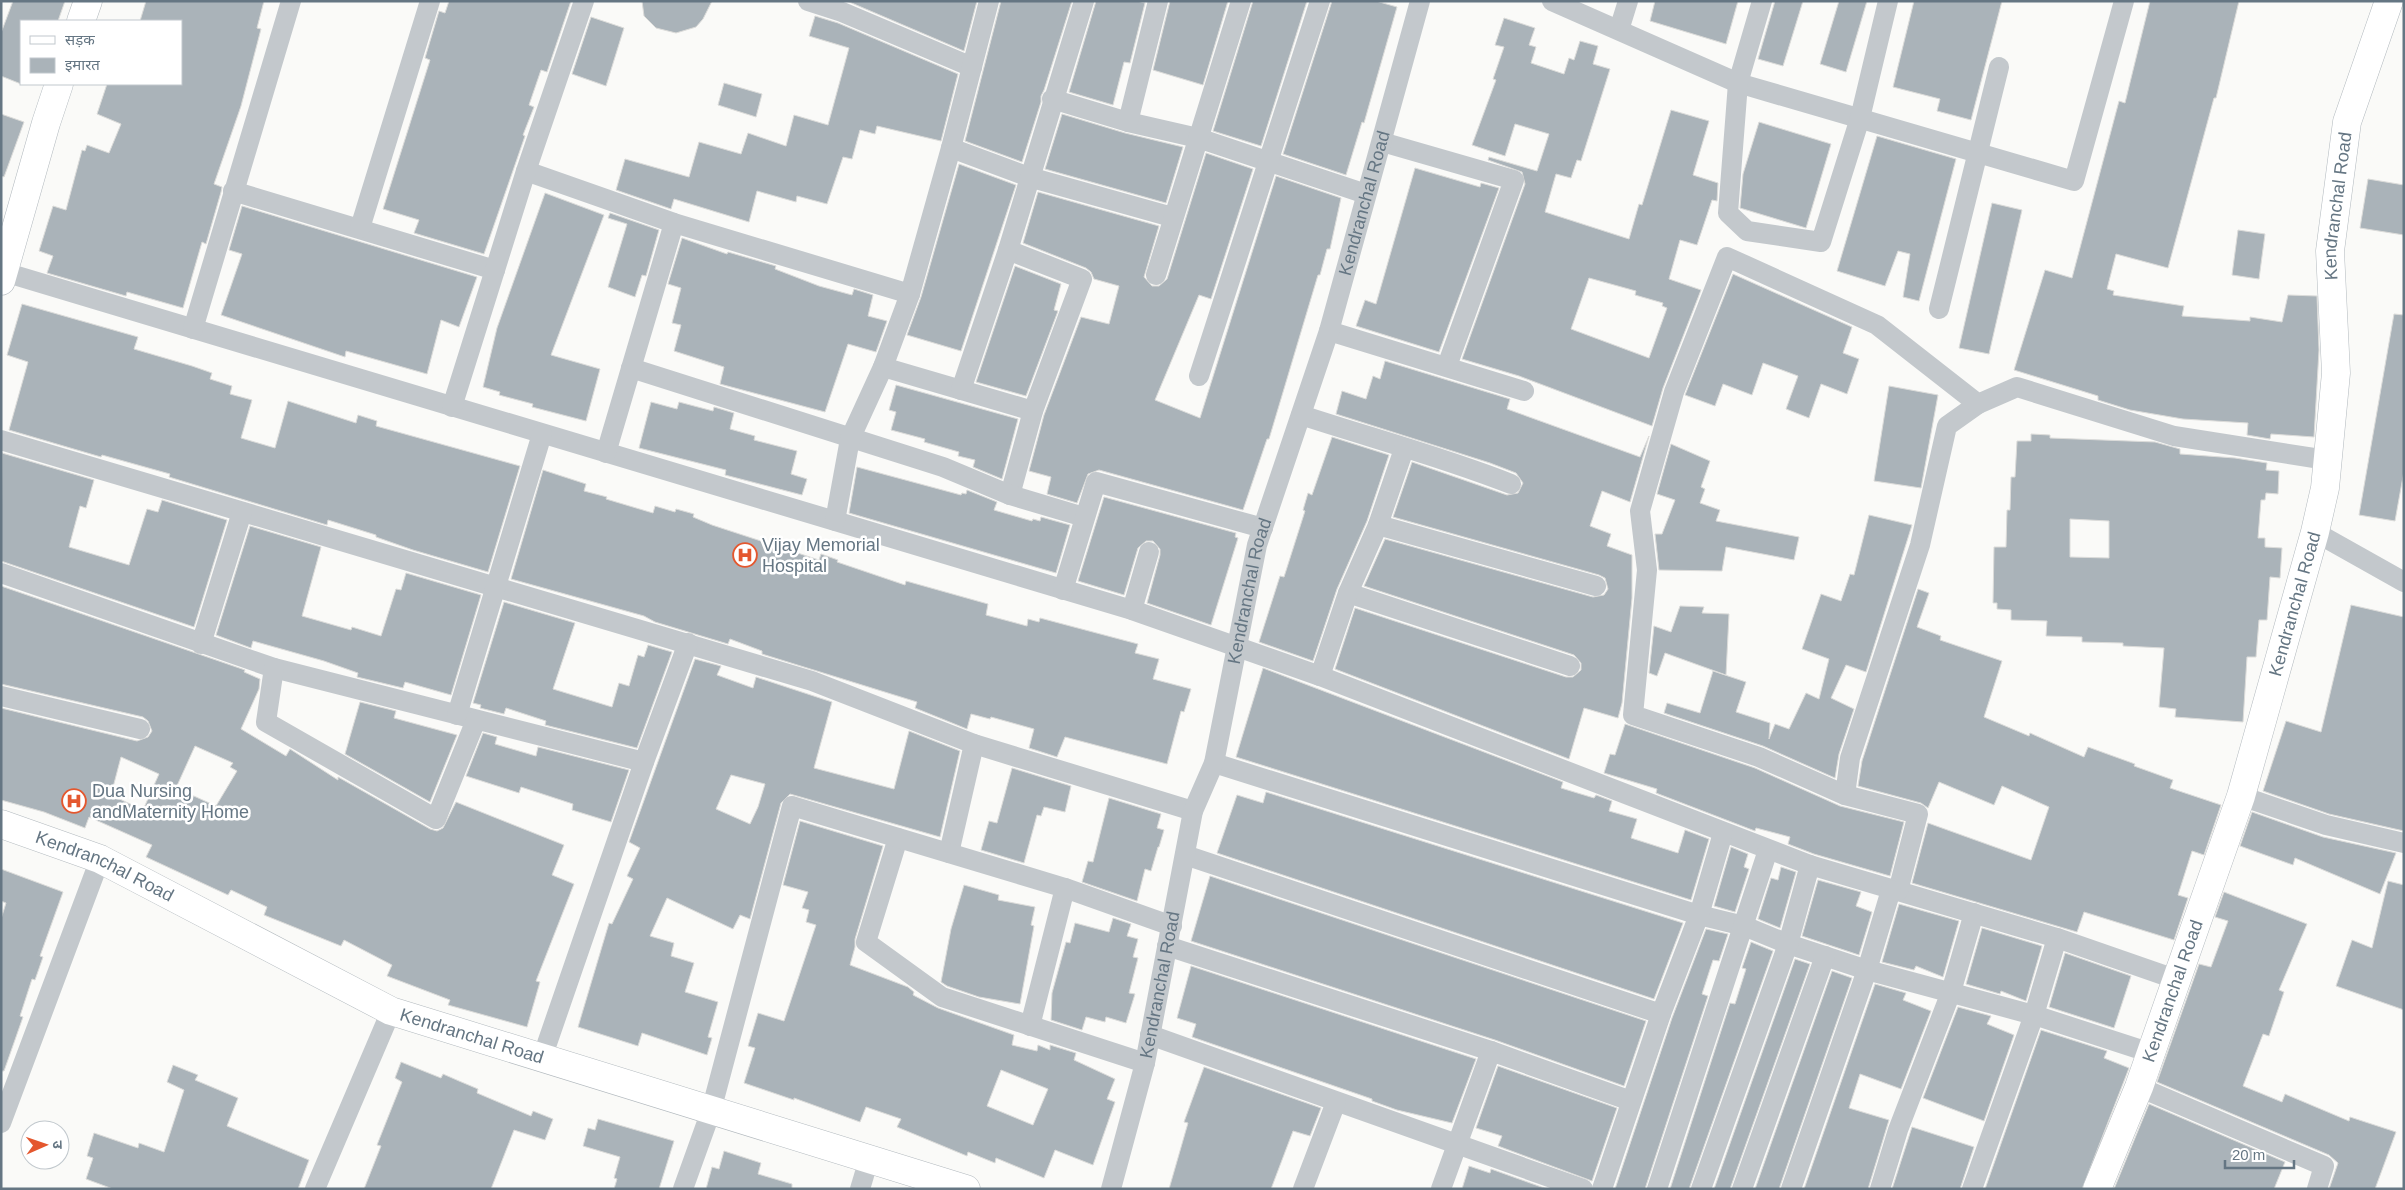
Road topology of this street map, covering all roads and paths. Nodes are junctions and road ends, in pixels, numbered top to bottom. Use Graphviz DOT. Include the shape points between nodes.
graph roads {
  1 [pos="88,1"];
  2 [pos="291,1"];
  3 [pos="430,1"];
  4 [pos="584,1"];
  5 [pos="808,1"];
  6 [pos="989,1"];
  7 [pos="1084,1"];
  8 [pos="1158,1"];
  9 [pos="1241,1"];
  10 [pos="1320,1"];
  11 [pos="1420,1"];
  12 [pos="1552,1"];
  13 [pos="1628,1"];
  14 [pos="1762,1"];
  15 [pos="1888,1"];
  16 [pos="2124,1"];
  17 [pos="2389,1"];
  18 [pos="81,20"];
  19 [pos="1619,30"];
  20 [pos="972,67"];
  21 [pos="1999,67"];
  22 [pos="1738,83"];
  23 [pos="59,85"];
  24 [pos="1052,99"];
  25 [pos="1860,118"];
  26 [pos="1128,122"];
  27 [pos="1198,138"];
  28 [pos="1382,142"];
  29 [pos="951,148"];
  30 [pos="1978,153"];
  31 [pos="1269,162"];
  32 [pos="526,171"];
  33 [pos="1030,177"];
  34 [pos="233,191"];
  35 [pos="1366,194"];
  36 [pos="1172,217"];
  37 [pos="674,222"];
  38 [pos="360,228"];
  39 [pos="1008,250"];
  40 [pos="495,270"];
  41 [pos="1156,275"];
  42 [pos="3,277"];
  43 [pos="910,294"];
  44 [pos="1939,308"];
  45 [pos="193,329"];
  46 [pos="1329,331"];
  47 [pos="1447,366"];
  48 [pos="883,367"];
  49 [pos="630,368"];
  50 [pos="1199,376"];
  51 [pos="961,390"];
  52 [pos="1524,391"];
  53 [pos="1978,404"];
  54 [pos="452,407"];
  55 [pos="1033,411"];
  56 [pos="1301,415"];
  57 [pos="542,434"];
  58 [pos="1,440"];
  59 [pos="850,440"];
  60 [pos="1404,449"];
  61 [pos="606,453"];
  62 [pos="2328,460"];
  63 [pos="1511,484"];
  64 [pos="1010,495"];
  65 [pos="242,512"];
  66 [pos="1084,517"];
  67 [pos="835,521"];
  68 [pos="1378,525"];
  69 [pos="1263,528"];
  70 [pos="2315,532"];
  71 [pos="1149,552"];
  72 [pos="1,573"];
  73 [pos="2404,582"];
  74 [pos="496,586"];
  75 [pos="1596,586"];
  76 [pos="1063,590"];
  77 [pos="1348,593"];
  78 [pos="1132,610"];
  79 [pos="688,643"];
  80 [pos="201,644"];
  81 [pos="1236,648"];
  82 [pos="1570,666"];
  83 [pos="274,668"];
  84 [pos="1320,676"];
  85 [pos="1,696"];
  86 [pos="467,717"];
  87 [pos="140,729"];
  88 [pos="974,744"];
  89 [pos="644,762"];
  90 [pos="1214,763"];
  91 [pos="1845,795"];
  92 [pos="2241,796"];
  93 [pos="1193,811"];
  94 [pos="1,824"];
  95 [pos="1723,833"];
  96 [pos="898,838"];
  97 [pos="2404,844"];
  98 [pos="1768,850"];
  99 [pos="949,853"];
  100 [pos="1185,855"];
  101 [pos="100,859"];
  102 [pos="1810,865"];
  103 [pos="1065,888"];
  104 [pos="1894,891"];
  105 [pos="1974,913"];
  106 [pos="1699,915"];
  107 [pos="1172,926"];
  108 [pos="1744,926"];
  109 [pos="2057,938"];
  110 [pos="1788,944"];
  111 [pos="1167,946"];
  112 [pos="1825,956"];
  113 [pos="1867,970"];
  114 [pos="2175,979"];
  115 [pos="1951,992"];
  116 [pos="391,1011"];
  117 [pos="1661,1014"];
  118 [pos="2034,1014"];
  119 [pos="1030,1026"];
  120 [pos="1150,1035"];
  121 [pos="1490,1051"];
  122 [pos="2151,1053"];
  123 [pos="542,1058"];
  124 [pos="1145,1063"];
  125 [pos="2138,1087"];
  126 [pos="1631,1101"];
  127 [pos="1336,1102"];
  128 [pos="710,1111"];
  129 [pos="1,1123"];
  130 [pos="1457,1144"];
  131 [pos="869,1159"];
  132 [pos="315,1189"];
  133 [pos="683,1189"];
  134 [pos="860,1189"];
  135 [pos="966,1189"];
  136 [pos="1111,1189"];
  137 [pos="1303,1189"];
  138 [pos="1441,1189"];
  139 [pos="1583,1189"];
  140 [pos="1602,1189"];
  141 [pos="1657,1189"];
  142 [pos="1701,1189"];
  143 [pos="1742,1189"];
  144 [pos="1791,1189"];
  145 [pos="1880,1189"];
  146 [pos="1972,1189"];
  147 [pos="2097,1189"];
  148 [pos="2318,1189"];
  1 -- 18 [label="street"];
  2 -- 34 [label="street"];
  3 -- 38 [label="street"];
  4 -- 32 [label="street"];
  5 -- 20 [label="street"];
  6 -- 20 [label="street"];
  7 -- 24 [label="street"];
  8 -- 26 [label="street"];
  9 -- 27 [label="street"];
  10 -- 31 [label="street"];
  11 -- 28 [label="street, Kendranchal Road"];
  12 -- 19 [label="street"];
  13 -- 19 [label="street"];
  14 -- 22 [label="street"];
  15 -- 25 [label="street"];
  16 -- 30 [label="street" via="2074,181"];
  17 -- 62 [label="street, Kendranchal Road" via="2348,122 2330,251 2336,373"];
  19 -- 22 [label="street"];
  20 -- 29 [label="street"];
  21 -- 30 [label="street"];
  22 -- 25 [label="street"];
  22 -- 25 [label="street" via="1728,213 1747,231 1822,242"];
  23 -- 42 [label="street"];
  24 -- 26 [label="street"];
  24 -- 33 [label="street"];
  25 -- 30 [label="street"];
  26 -- 27 [label="street"];
  27 -- 31 [label="street"];
  27 -- 36 [label="street"];
  28 -- 35 [label="street, Kendranchal Road"];
  28 -- 47 [label="street" via="1514,180"];
  29 -- 33 [label="street"];
  29 -- 43 [label="street"];
  30 -- 44 [label="street"];
  31 -- 35 [label="street"];
  31 -- 50 [label="street"];
  32 -- 37 [label="street"];
  32 -- 40 [label="street"];
  33 -- 36 [label="street"];
  33 -- 39 [label="street"];
  34 -- 38 [label="street"];
  34 -- 45 [label="street"];
  35 -- 46 [label="street, Kendranchal Road"];
  36 -- 41 [label="street"];
  37 -- 43 [label="street"];
  37 -- 49 [label="street"];
  38 -- 40 [label="street"];
  39 -- 51 [label="street"];
  39 -- 55 [label="street" via="1082,279"];
  40 -- 54 [label="street"];
  42 -- 45 [label="street"];
  43 -- 48 [label="street"];
  45 -- 54 [label="street"];
  46 -- 47 [label="street"];
  46 -- 56 [label="street, Kendranchal Road"];
  47 -- 52 [label="street"];
  48 -- 51 [label="street"];
  48 -- 59 [label="street"];
  49 -- 59 [label="street"];
  49 -- 61 [label="street"];
  51 -- 55 [label="street"];
  53 -- 62 [label="street" via="2017,387 2174,436"];
  53 -- 91 [label="street" via="1947,426 1920,545 1850,758"];
  53 -- 91 [label="street" via="1877,325 1727,257 1674,392 1640,511 1647,570 1632,715 1759,757"];
  54 -- 57 [label="street"];
  55 -- 64 [label="street"];
  56 -- 60 [label="street"];
  56 -- 69 [label="street, Kendranchal Road"];
  57 -- 61 [label="street"];
  57 -- 74 [label="street"];
  58 -- 65 [label="street"];
  59 -- 64 [label="street" via="943,467"];
  59 -- 67 [label="street"];
  60 -- 63 [label="street" via="1456,462"];
  60 -- 68 [label="street"];
  61 -- 67 [label="street"];
  62 -- 70 [label="street, Kendranchal Road"];
  64 -- 66 [label="street"];
  65 -- 74 [label="street"];
  65 -- 80 [label="street"];
  66 -- 69 [label="street" via="1096,482"];
  66 -- 76 [label="street"];
  67 -- 76 [label="street"];
  68 -- 75 [label="street"];
  68 -- 77 [label="street"];
  69 -- 81 [label="street, Kendranchal Road" via="1249,577"];
  70 -- 73 [label="street"];
  70 -- 92 [label="street, Kendranchal Road"];
  71 -- 78 [label="street"];
  72 -- 80 [label="street"];
  74 -- 79 [label="street"];
  74 -- 86 [label="street"];
  76 -- 78 [label="street"];
  77 -- 82 [label="street"];
  77 -- 84 [label="street"];
  78 -- 81 [label="street"];
  79 -- 88 [label="street" via="812,681"];
  79 -- 89 [label="street"];
  80 -- 83 [label="street"];
  81 -- 84 [label="street"];
  81 -- 90 [label="street, Kendranchal Road"];
  83 -- 86 [label="street"];
  83 -- 86 [label="street" via="266,722 436,819"];
  84 -- 95 [label="street"];
  85 -- 87 [label="street"];
  86 -- 89 [label="street"];
  88 -- 93 [label="street"];
  88 -- 99 [label="street"];
  89 -- 123 [label="street"];
  90 -- 93 [label="street, Kendranchal Road"];
  90 -- 106 [label="street"];
  91 -- 104 [label="street" via="1918,814"];
  92 -- 97 [label="street" via="2326,826"];
  92 -- 114 [label="street, Kendranchal Road"];
  93 -- 100 [label="street, Kendranchal Road"];
  94 -- 101 [label="street, Kendranchal Road"];
  95 -- 98 [label="street"];
  95 -- 106 [label="street"];
  96 -- 99 [label="street"];
  96 -- 119 [label="street" via="866,942 942,997"];
  96 -- 128 [label="street" via="792,806"];
  98 -- 102 [label="street"];
  98 -- 108 [label="street"];
  99 -- 103 [label="street"];
  100 -- 107 [label="street, Kendranchal Road"];
  100 -- 117 [label="street"];
  101 -- 116 [label="street, Kendranchal Road"];
  101 -- 129 [label="street"];
  102 -- 104 [label="street"];
  102 -- 110 [label="street"];
  103 -- 107 [label="street"];
  103 -- 119 [label="street"];
  104 -- 105 [label="street"];
  104 -- 113 [label="street"];
  105 -- 109 [label="street"];
  105 -- 115 [label="street"];
  106 -- 108 [label="street"];
  106 -- 117 [label="street"];
  107 -- 111 [label="street, Kendranchal Road"];
  108 -- 110 [label="street"];
  108 -- 141 [label="street"];
  109 -- 114 [label="street"];
  109 -- 118 [label="street"];
  110 -- 112 [label="street"];
  110 -- 142 [label="street"];
  111 -- 120 [label="street, Kendranchal Road"];
  111 -- 121 [label="street"];
  112 -- 113 [label="street"];
  112 -- 143 [label="street"];
  113 -- 115 [label="street"];
  113 -- 144 [label="street"];
  114 -- 122 [label="street, Kendranchal Road"];
  115 -- 118 [label="street"];
  115 -- 145 [label="street" via="1898,1130"];
  116 -- 123 [label="street, Kendranchal Road"];
  116 -- 132 [label="street"];
  117 -- 126 [label="street"];
  118 -- 122 [label="street"];
  118 -- 146 [label="street"];
  119 -- 124 [label="street"];
  120 -- 124 [label="street, Kendranchal Road"];
  120 -- 127 [label="street"];
  121 -- 126 [label="street"];
  121 -- 130 [label="street"];
  122 -- 125 [label="street, Kendranchal Road"];
  123 -- 128 [label="street, Kendranchal Road"];
  124 -- 136 [label="street, Kendranchal Road"];
  125 -- 147 [label="street, Kendranchal Road"];
  125 -- 148 [label="street" via="2324,1166"];
  126 -- 140 [label="street"];
  127 -- 130 [label="street"];
  127 -- 137 [label="street"];
  128 -- 131 [label="street, Kendranchal Road"];
  128 -- 133 [label="street"];
  130 -- 138 [label="street"];
  130 -- 139 [label="street"];
  131 -- 134 [label="street"];
  131 -- 135 [label="street, Kendranchal Road"];
}
